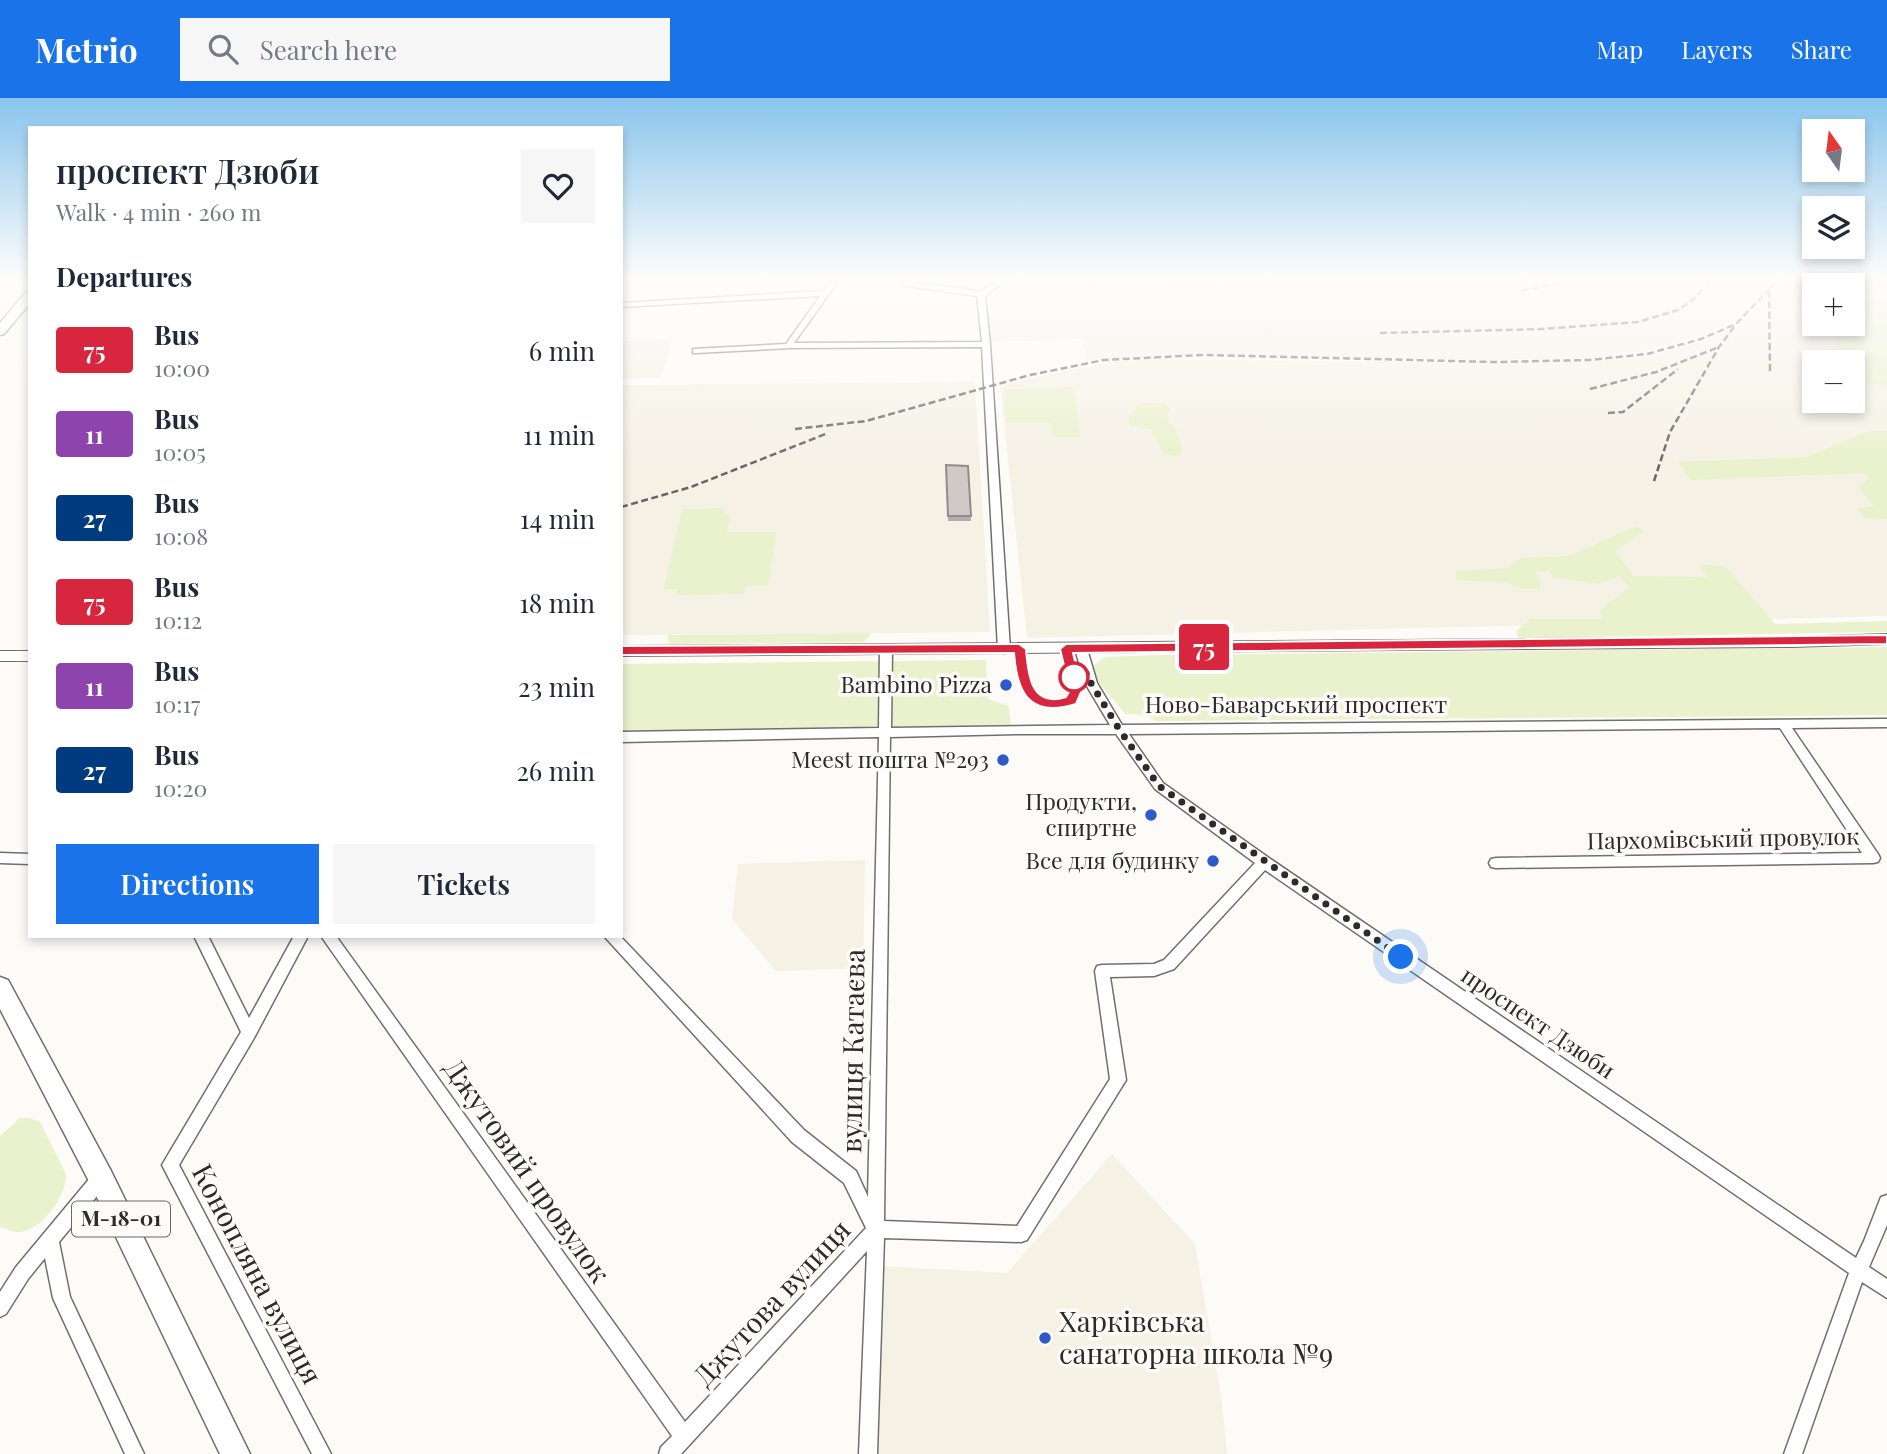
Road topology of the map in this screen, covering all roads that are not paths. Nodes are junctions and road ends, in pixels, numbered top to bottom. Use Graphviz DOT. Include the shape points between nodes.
graph roads {
  1 [pos="791,340"];
  2 [pos="986,340"];
  3 [pos="986,344"];
  4 [pos="790,346"];
  5 [pos="696,351"];
  6 [pos="1887,639"];
  7 [pos="886,649"];
  8 [pos="1004,649"];
  9 [pos="1081,649"];
  10 [pos="623,651"];
  11 [pos="0,656"];
  12 [pos="28,656"];
  13 [pos="1887,723"];
  14 [pos="1783,724"];
  15 [pos="1119,729"];
  16 [pos="886,733"];
  17 [pos="623,737"];
  18 [pos="0,858"];
  19 [pos="28,859"];
  20 [pos="1264,862"];
  21 [pos="1496,863"];
  22 [pos="202,938"];
  23 [pos="300,938"];
  24 [pos="329,938"];
  25 [pos="613,938"];
  26 [pos="0,987"];
  27 [pos="249,1032"];
  28 [pos="101,1178"];
  29 [pos="1887,1203"];
  30 [pos="876,1229"];
  31 [pos="50,1240"];
  32 [pos="1858,1270"];
  33 [pos="1887,1289"];
  34 [pos="0,1308"];
  35 [pos="684,1437"];
  36 [pos="135,1454"];
  37 [pos="235,1454"];
  38 [pos="322,1454"];
  39 [pos="668,1454"];
  40 [pos="868,1454"];
  41 [pos="1793,1454"];
  1 -- 4 [label="street"];
  2 -- 3 [label="street"];
  3 -- 4 [label="street"];
  3 -- 8 [label="street"];
  4 -- 5 [label="street"];
  6 -- 9 [label="main road"];
  7 -- 8 [label="main road"];
  7 -- 10 [label="main road"];
  7 -- 16 [label="street, вулиця Катаєва"];
  8 -- 9 [label="main road"];
  9 -- 15 [label="street, проспект Дзюби" via="1091,683"];
  11 -- 12 [label="main road"];
  13 -- 14 [label="street, Ново-Баварський проспект"];
  14 -- 15 [label="street, Ново-Баварський проспект"];
  14 -- 21 [label="street, Пархомівський провулок" via="1873,858"];
  15 -- 16 [label="street, Ново-Баварський проспект"];
  15 -- 20 [label="street, проспект Дзюби" via="1159,786"];
  16 -- 17 [label="street, Ново-Баварський проспект"];
  16 -- 30 [label="street, вулиця Катаєва"];
  18 -- 19 [label="street"];
  20 -- 30 [label="street, Джутова вулиця" via="1169,965 1154,970 1102,971 1118,1080 1021,1234"];
  20 -- 32 [label="street, проспект Дзюби"];
  22 -- 27 [label="street"];
  23 -- 27 [label="street, Конопляна вулиця"];
  24 -- 35 [label="street, Джутовий провулок"];
  25 -- 30 [label="street" via="798,1136 850,1177"];
  26 -- 28 [label="highway, М-18-01"];
  27 -- 38 [label="street, Конопляна вулиця" via="170,1165"];
  28 -- 31 [label="street"];
  28 -- 37 [label="highway, М-18-01"];
  29 -- 32 [label="street"];
  30 -- 35 [label="street, Джутова вулиця"];
  30 -- 40 [label="street, вулиця Катаєва"];
  31 -- 34 [label="street"];
  31 -- 36 [label="street" via="62,1298"];
  32 -- 33 [label="street, проспект Дзюби"];
  32 -- 41 [label="street"];
  35 -- 39 [label="street, Джутова вулиця"];
}
